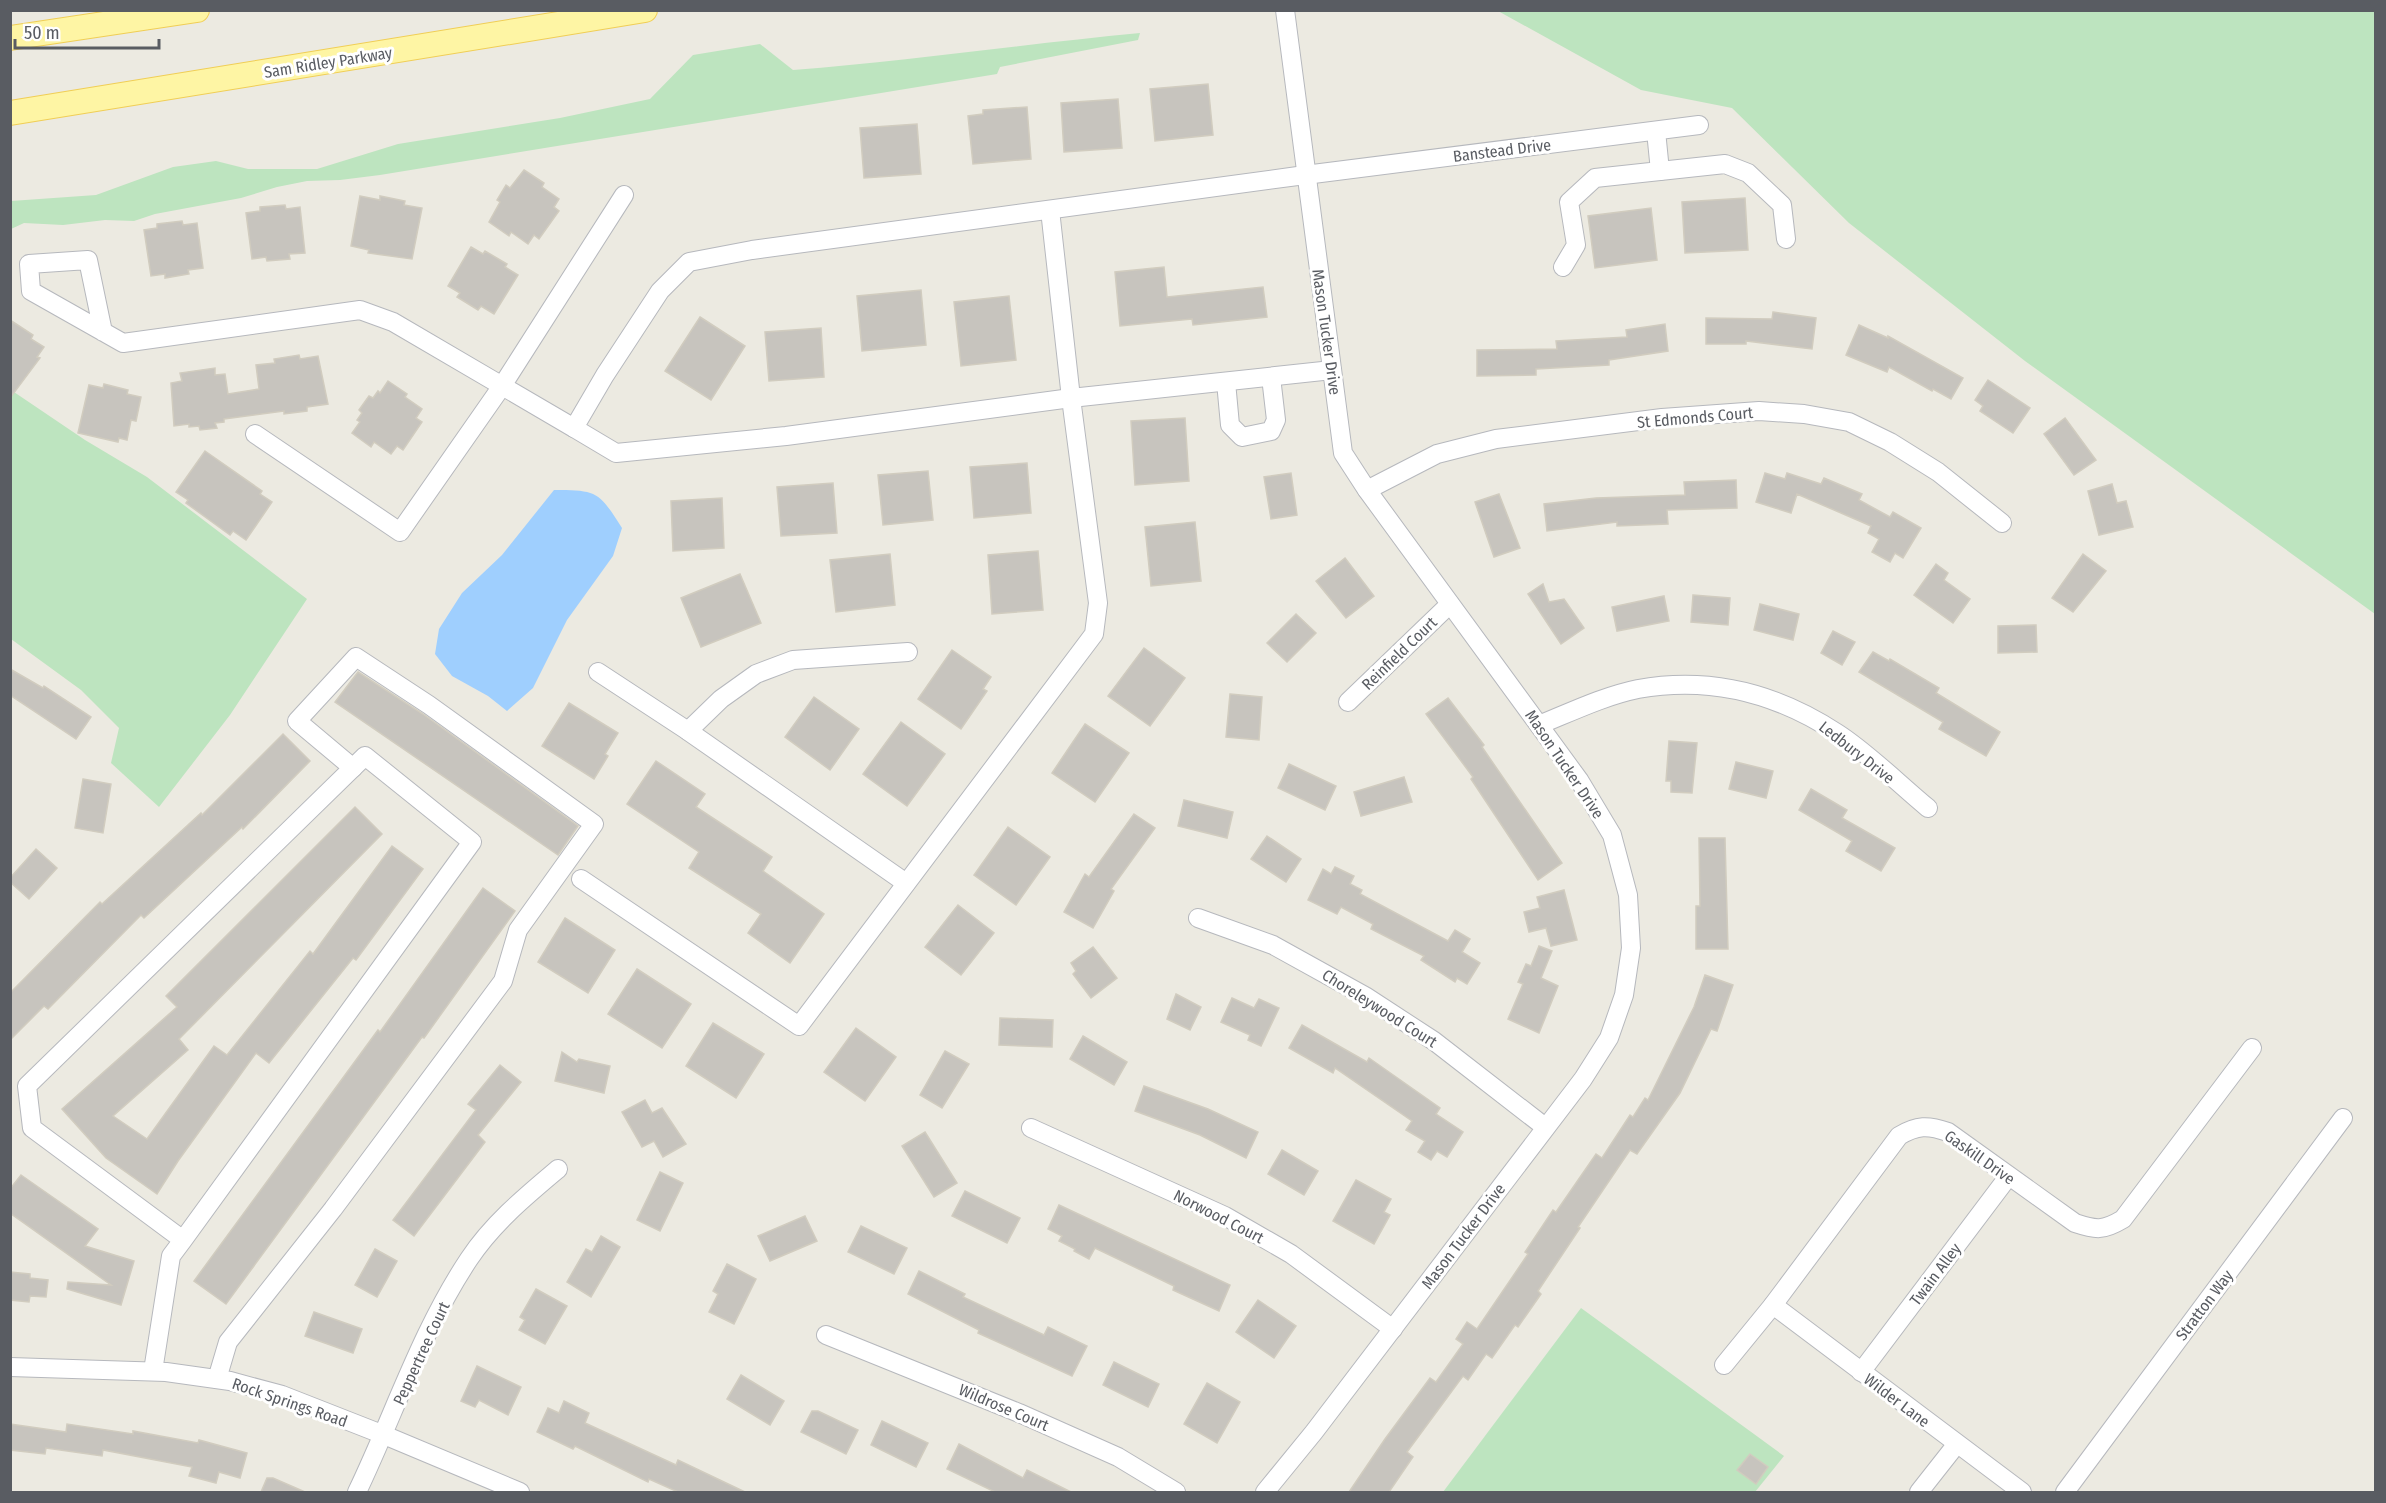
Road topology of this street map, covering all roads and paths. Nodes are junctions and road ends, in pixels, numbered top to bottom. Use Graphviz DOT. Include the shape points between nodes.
graph roads {
  1 [pos="197,10"];
  2 [pos="645,10"];
  3 [pos="1285,10"];
  4 [pos="10,38"];
  5 [pos="10,113"];
  6 [pos="1699,125"];
  7 [pos="1656,131"];
  8 [pos="1660,171"];
  9 [pos="1305,175"];
  10 [pos="624,195"];
  11 [pos="1050,210"];
  12 [pos="1786,239"];
  13 [pos="1563,267"];
  14 [pos="103,332"];
  15 [pos="1332,370"];
  16 [pos="1271,377"];
  17 [pos="1226,382"];
  18 [pos="502,386"];
  19 [pos="1071,399"];
  20 [pos="574,428"];
  21 [pos="255,434"];
  22 [pos="1367,490"];
  23 [pos="2002,523"];
  24 [pos="1450,604"];
  25 [pos="908,652"];
  26 [pos="598,672"];
  27 [pos="1348,702"];
  28 [pos="1539,725"];
  29 [pos="688,731"];
  30 [pos="353,768"];
  31 [pos="1928,808"];
  32 [pos="581,879"];
  33 [pos="906,883"];
  34 [pos="1198,918"];
  35 [pos="2252,1048"];
  36 [pos="2343,1118"];
  37 [pos="1545,1127"];
  38 [pos="1031,1128"];
  39 [pos="558,1169"];
  40 [pos="2008,1177"];
  41 [pos="183,1240"];
  42 [pos="1773,1305"];
  43 [pos="1393,1329"];
  44 [pos="826,1335"];
  45 [pos="1724,1365"];
  46 [pos="10,1367"];
  47 [pos="153,1371"];
  48 [pos="1862,1372"];
  49 [pos="217,1379"];
  50 [pos="384,1435"];
  51 [pos="1956,1444"];
  52 [pos="357,1492"];
  53 [pos="520,1492"];
  54 [pos="1176,1492"];
  55 [pos="1264,1492"];
  56 [pos="1919,1492"];
  57 [pos="2022,1492"];
  58 [pos="2065,1492"];
  1 -- 4 [label="main road"];
  2 -- 5 [label="main road, Sam Ridley Parkway"];
  3 -- 9 [label="street, Mason Tucker Drive"];
  6 -- 7 [label="street, Banstead Drive"];
  7 -- 8 [label="street"];
  7 -- 9 [label="street, Banstead Drive"];
  8 -- 12 [label="street" via="1725,164 1748,173 1782,205"];
  8 -- 13 [label="street" via="1595,178 1569,202 1576,245"];
  9 -- 11 [label="street, Banstead Drive"];
  9 -- 15 [label="street, Mason Tucker Drive"];
  10 -- 18 [label="street"];
  11 -- 19 [label="street"];
  11 -- 20 [label="street, Banstead Drive" via="689,262 660,291"];
  14 -- 14 [label="street" via="32,291 28,264 88,260"];
  14 -- 18 [label="street" via="123,343 360,310 393,322"];
  15 -- 16 [label="street"];
  15 -- 22 [label="street, Mason Tucker Drive" via="1343,453"];
  16 -- 17 [label="street"];
  16 -- 17 [label="street" via="1276,420 1271,430 1242,436 1230,425"];
  17 -- 19 [label="street"];
  18 -- 20 [label="street"];
  18 -- 21 [label="street" via="400,532"];
  19 -- 20 [label="street" via="786,436 616,453"];
  19 -- 33 [label="street" via="1098,603 1094,634"];
  22 -- 23 [label="street, St Edmonds Court" via="1437,454 1496,439 1662,418 1759,411 1849,422 1938,472"];
  22 -- 24 [label="street, Mason Tucker Drive"];
  24 -- 27 [label="street, Reinfield Court"];
  24 -- 28 [label="street, Mason Tucker Drive"];
  25 -- 29 [label="street" via="793,660 756,674 721,699"];
  26 -- 29 [label="street"];
  28 -- 31 [label="street, Ledbury Drive" via="1637,689 1690,684 1730,688 1793,707 1839,734"];
  28 -- 37 [label="street, Mason Tucker Drive" via="1612,835 1628,895 1630,948 1624,995 1609,1038"];
  29 -- 33 [label="street"];
  30 -- 41 [label="street" via="365,756 472,843"];
  30 -- 41 [label="street" via="27,1086 32,1128"];
  30 -- 49 [label="street" via="297,721 356,657 594,824 518,930 503,981 228,1342"];
  32 -- 33 [label="street" via="799,1026"];
  34 -- 37 [label="street, Choreleywood Court" via="1273,945 1365,996 1434,1041"];
  35 -- 40 [label="street, Gaskill Drive" via="2123,1219 2110,1227 2095,1229 2075,1223"];
  36 -- 58 [label="street, Stratton Way"];
  37 -- 43 [label="street, Mason Tucker Drive"];
  38 -- 43 [label="street, Norwood Court" via="1225,1216 1291,1254"];
  39 -- 50 [label="street, Peppertree Court" via="507,1212 470,1258 433,1320"];
  40 -- 42 [label="street, Gaskill Drive" via="1948,1132 1924,1125 1911,1128 1899,1136"];
  40 -- 48 [label="street, Twain Alley"];
  41 -- 47 [label="street" via="171,1256"];
  42 -- 45 [label="street, Gaskill Drive"];
  42 -- 48 [label="street, Wilder Lane"];
  43 -- 55 [label="street, Mason Tucker Drive"];
  44 -- 54 [label="street, Wildrose Court" via="1118,1457"];
  46 -- 47 [label="street, Rock Springs Road"];
  47 -- 49 [label="street, Rock Springs Road"];
  48 -- 51 [label="street, Wilder Lane"];
  49 -- 50 [label="street, Rock Springs Road" via="282,1395"];
  50 -- 52 [label="street, Peppertree Court"];
  50 -- 53 [label="street, Rock Springs Road"];
  51 -- 56 [label="street"];
  51 -- 57 [label="street, Wilder Lane"];
}
